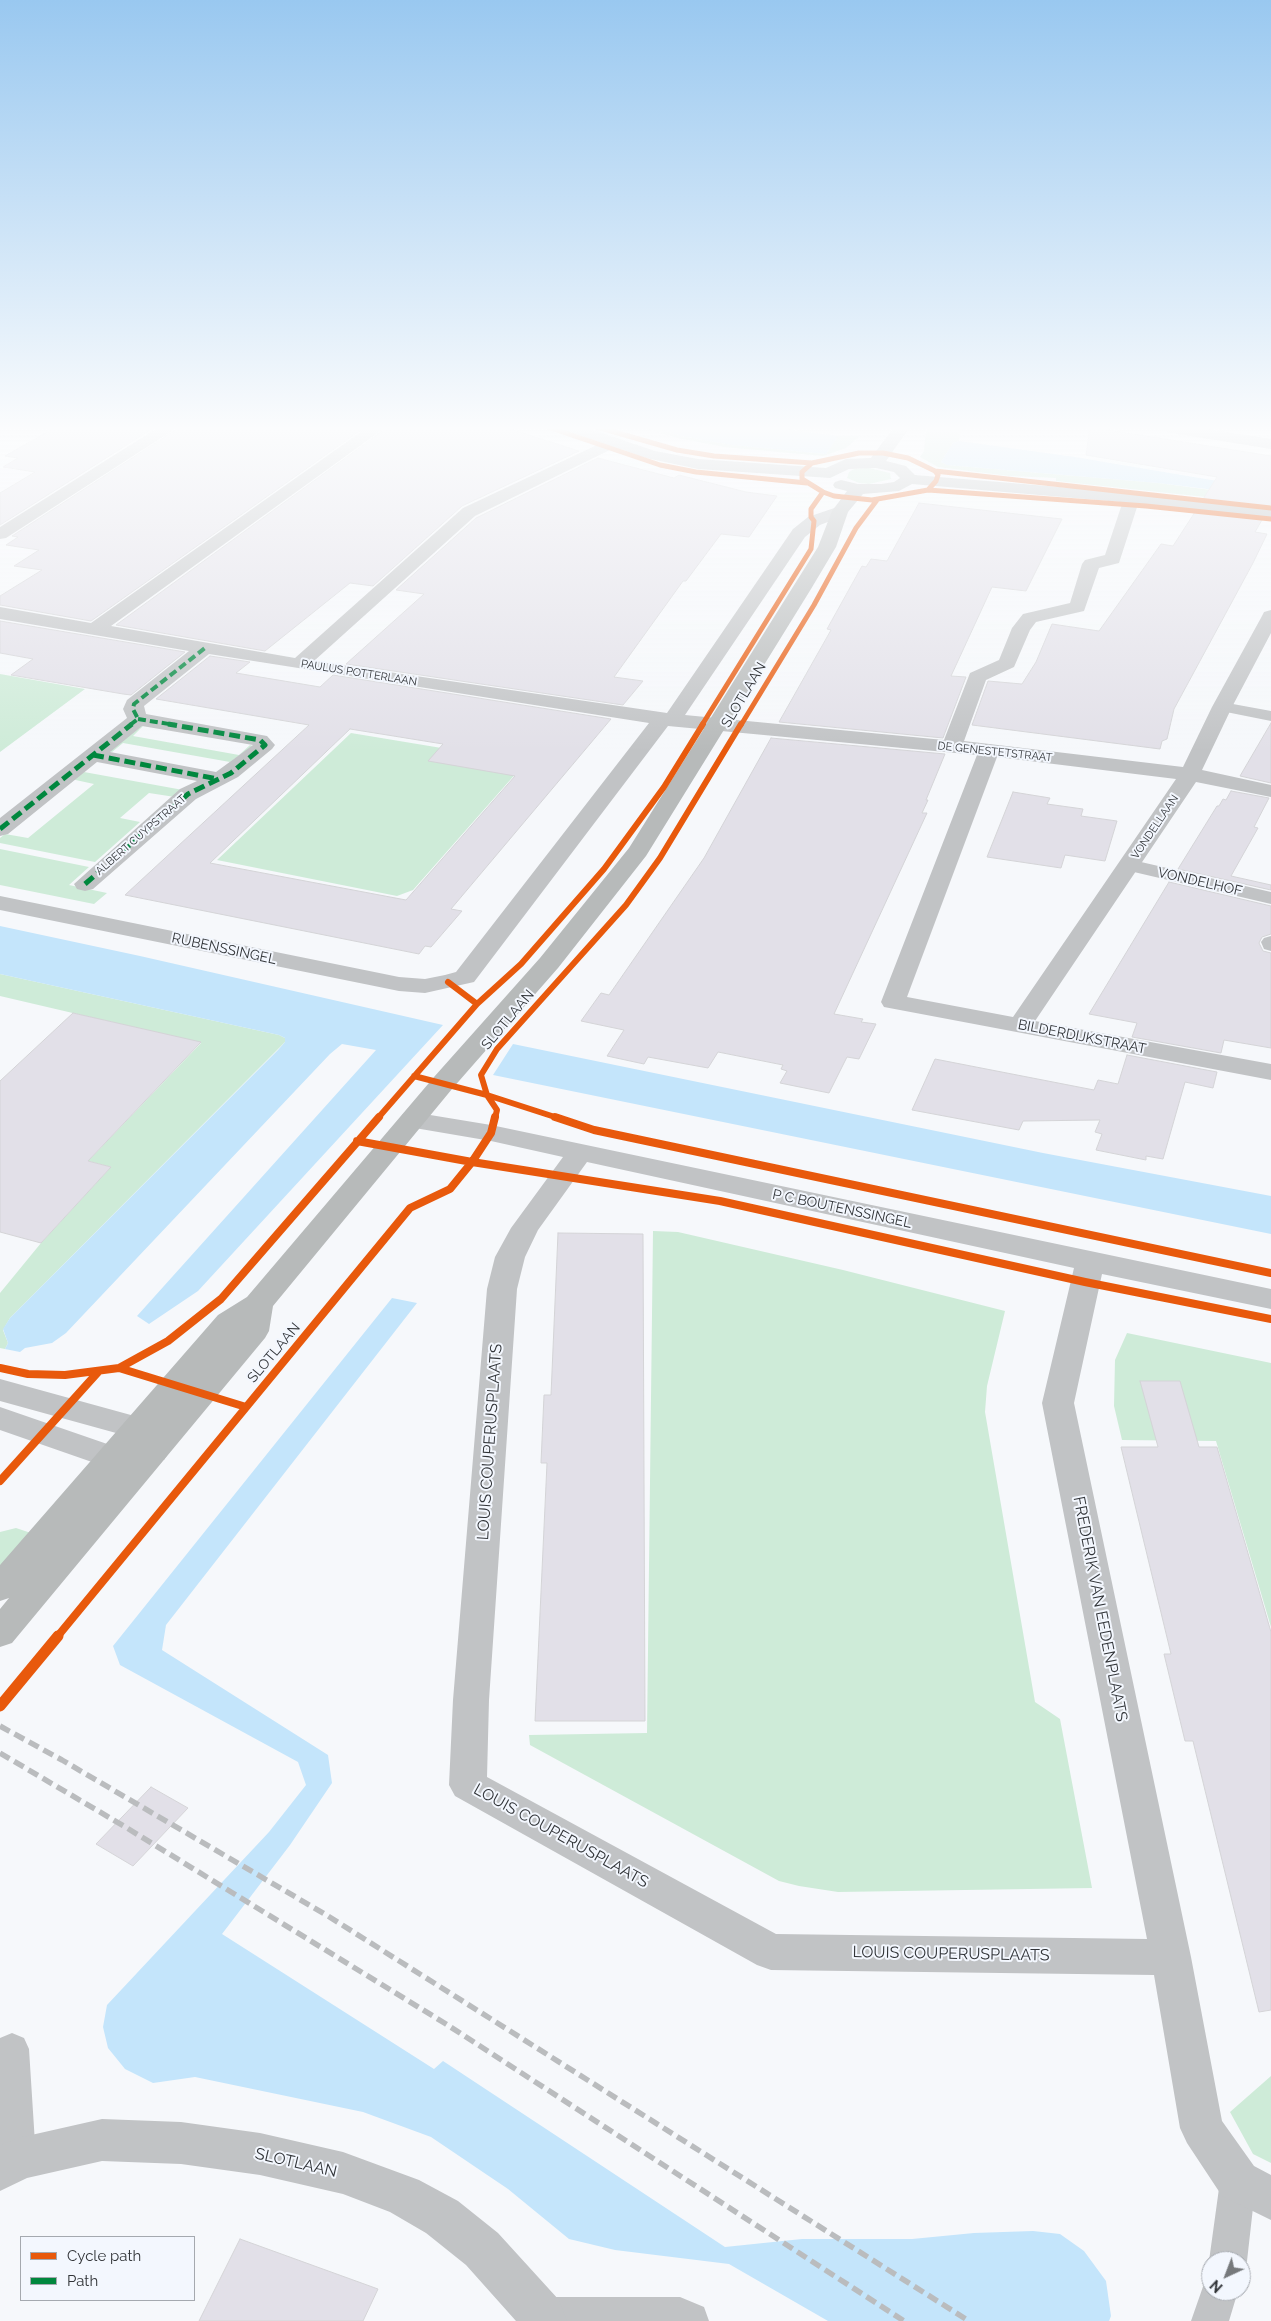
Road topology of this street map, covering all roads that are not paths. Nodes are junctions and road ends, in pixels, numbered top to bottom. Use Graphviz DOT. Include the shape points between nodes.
graph roads {
  1 [pos="227,535"];
  2 [pos="442,535"];
  3 [pos="797,535"];
  4 [pos="831,535"];
  5 [pos="1120,535"];
  6 [pos="0,613"];
  7 [pos="1268,628"];
  8 [pos="96,629"];
  9 [pos="205,648"];
  10 [pos="300,664"];
  11 [pos="1222,707"];
  12 [pos="1271,716"];
  13 [pos="138,718"];
  14 [pos="668,720"];
  15 [pos="718,725"];
  16 [pos="952,746"];
  17 [pos="989,750"];
  18 [pos="93,755"];
  19 [pos="1190,774"];
  20 [pos="218,779"];
  21 [pos="1271,791"];
  22 [pos="0,829"];
  23 [pos="1128,865"];
  24 [pos="85,884"];
  25 [pos="1271,898"];
  26 [pos="0,902"];
  27 [pos="448,982"];
  28 [pos="1019,1026"];
  29 [pos="1271,1072"];
  30 [pos="412,1120"];
  31 [pos="580,1153"];
  32 [pos="1090,1262"];
  33 [pos="1271,1299"];
  34 [pos="0,1390"];
  35 [pos="0,1418"];
  36 [pos="145,1440"];
  37 [pos="112,1458"];
  38 [pos="0,1588"];
  39 [pos="0,1632"];
  40 [pos="1171,1957"];
  41 [pos="12,2049"];
  42 [pos="9,2165"];
  43 [pos="1255,2189"];
  44 [pos="1232,2251"];
  45 [pos="1216,2301"];
  46 [pos="543,2318"];
  47 [pos="690,2321"];
  48 [pos="1210,2321"];
  1 -- 8 [label="street"];
  2 -- 10 [label="street"];
  3 -- 14 [label="street, SLOTLAAN"];
  4 -- 15 [label="street, SLOTLAAN"];
  5 -- 16 [label="street" via="1113,559 1091,564 1078,607 1030,618 1021,628 1007,663 977,677"];
  6 -- 8 [label="street, PAULUS POTTERLAAN"];
  7 -- 11 [label="street, VONDELLAAN"];
  8 -- 9 [label="street, PAULUS POTTERLAAN"];
  9 -- 10 [label="street, PAULUS POTTERLAAN"];
  9 -- 13 [label="street" via="134,704"];
  10 -- 14 [label="street, PAULUS POTTERLAAN"];
  11 -- 12 [label="lane"];
  11 -- 19 [label="street, VONDELLAAN"];
  13 -- 18 [label="street"];
  13 -- 20 [label="street, ALBERT CUYPSTRAAT" via="264,743 236,770"];
  14 -- 15 [label="street, PAULUS POTTERLAAN"];
  14 -- 27 [label="street, SLOTLAAN" via="465,977"];
  15 -- 16 [label="street, DE GENESTETSTRAAT"];
  15 -- 30 [label="street, SLOTLAAN" via="638,851 549,963"];
  16 -- 17 [label="street, DE GENESTETSTRAAT"];
  17 -- 19 [label="street, DE GENESTETSTRAAT"];
  17 -- 28 [label="street, BILDERDIJKSTRAAT" via="893,1002"];
  18 -- 20 [label="street"];
  18 -- 22 [label="street"];
  19 -- 21 [label="street, DE GENESTETSTRAAT"];
  19 -- 23 [label="street, VONDELLAAN"];
  20 -- 24 [label="street, ALBERT CUYPSTRAAT" via="188,794"];
  23 -- 25 [label="lane, VONDELHOF"];
  23 -- 28 [label="street, VONDELLAAN"];
  26 -- 27 [label="street, RUBENSSINGEL" via="399,984 425,986"];
  28 -- 29 [label="street, BILDERDIJKSTRAAT"];
  30 -- 31 [label="street, P C BOUTENSSINGEL"];
  30 -- 36 [label="street, SLOTLAAN" via="258,1304 254,1331"];
  31 -- 32 [label="street, P C BOUTENSSINGEL"];
  31 -- 40 [label="street, LOUIS COUPERUSPLAATS" via="525,1228 510,1257 502,1289 471,1700 468,1785 771,1952"];
  32 -- 33 [label="street, P C BOUTENSSINGEL"];
  32 -- 40 [label="street, FREDERIK VAN EEDENPLAATS" via="1058,1403"];
  34 -- 36 [label="street"];
  35 -- 37 [label="street"];
  36 -- 37 [label="street"];
  36 -- 39 [label="street, SLOTLAAN"];
  37 -- 38 [label="street"];
  40 -- 43 [label="street, FREDERIK VAN EEDENPLAATS" via="1202,2128"];
  41 -- 42 [label="lane"];
  42 -- 46 [label="street, SLOTLAAN" via="102,2140 181,2143 260,2154 343,2173 403,2195 442,2217 482,2249"];
  43 -- 44 [label="lane"];
  45 -- 48 [label="lane"];
  46 -- 47 [label="lane" via="680,2316"];
}
